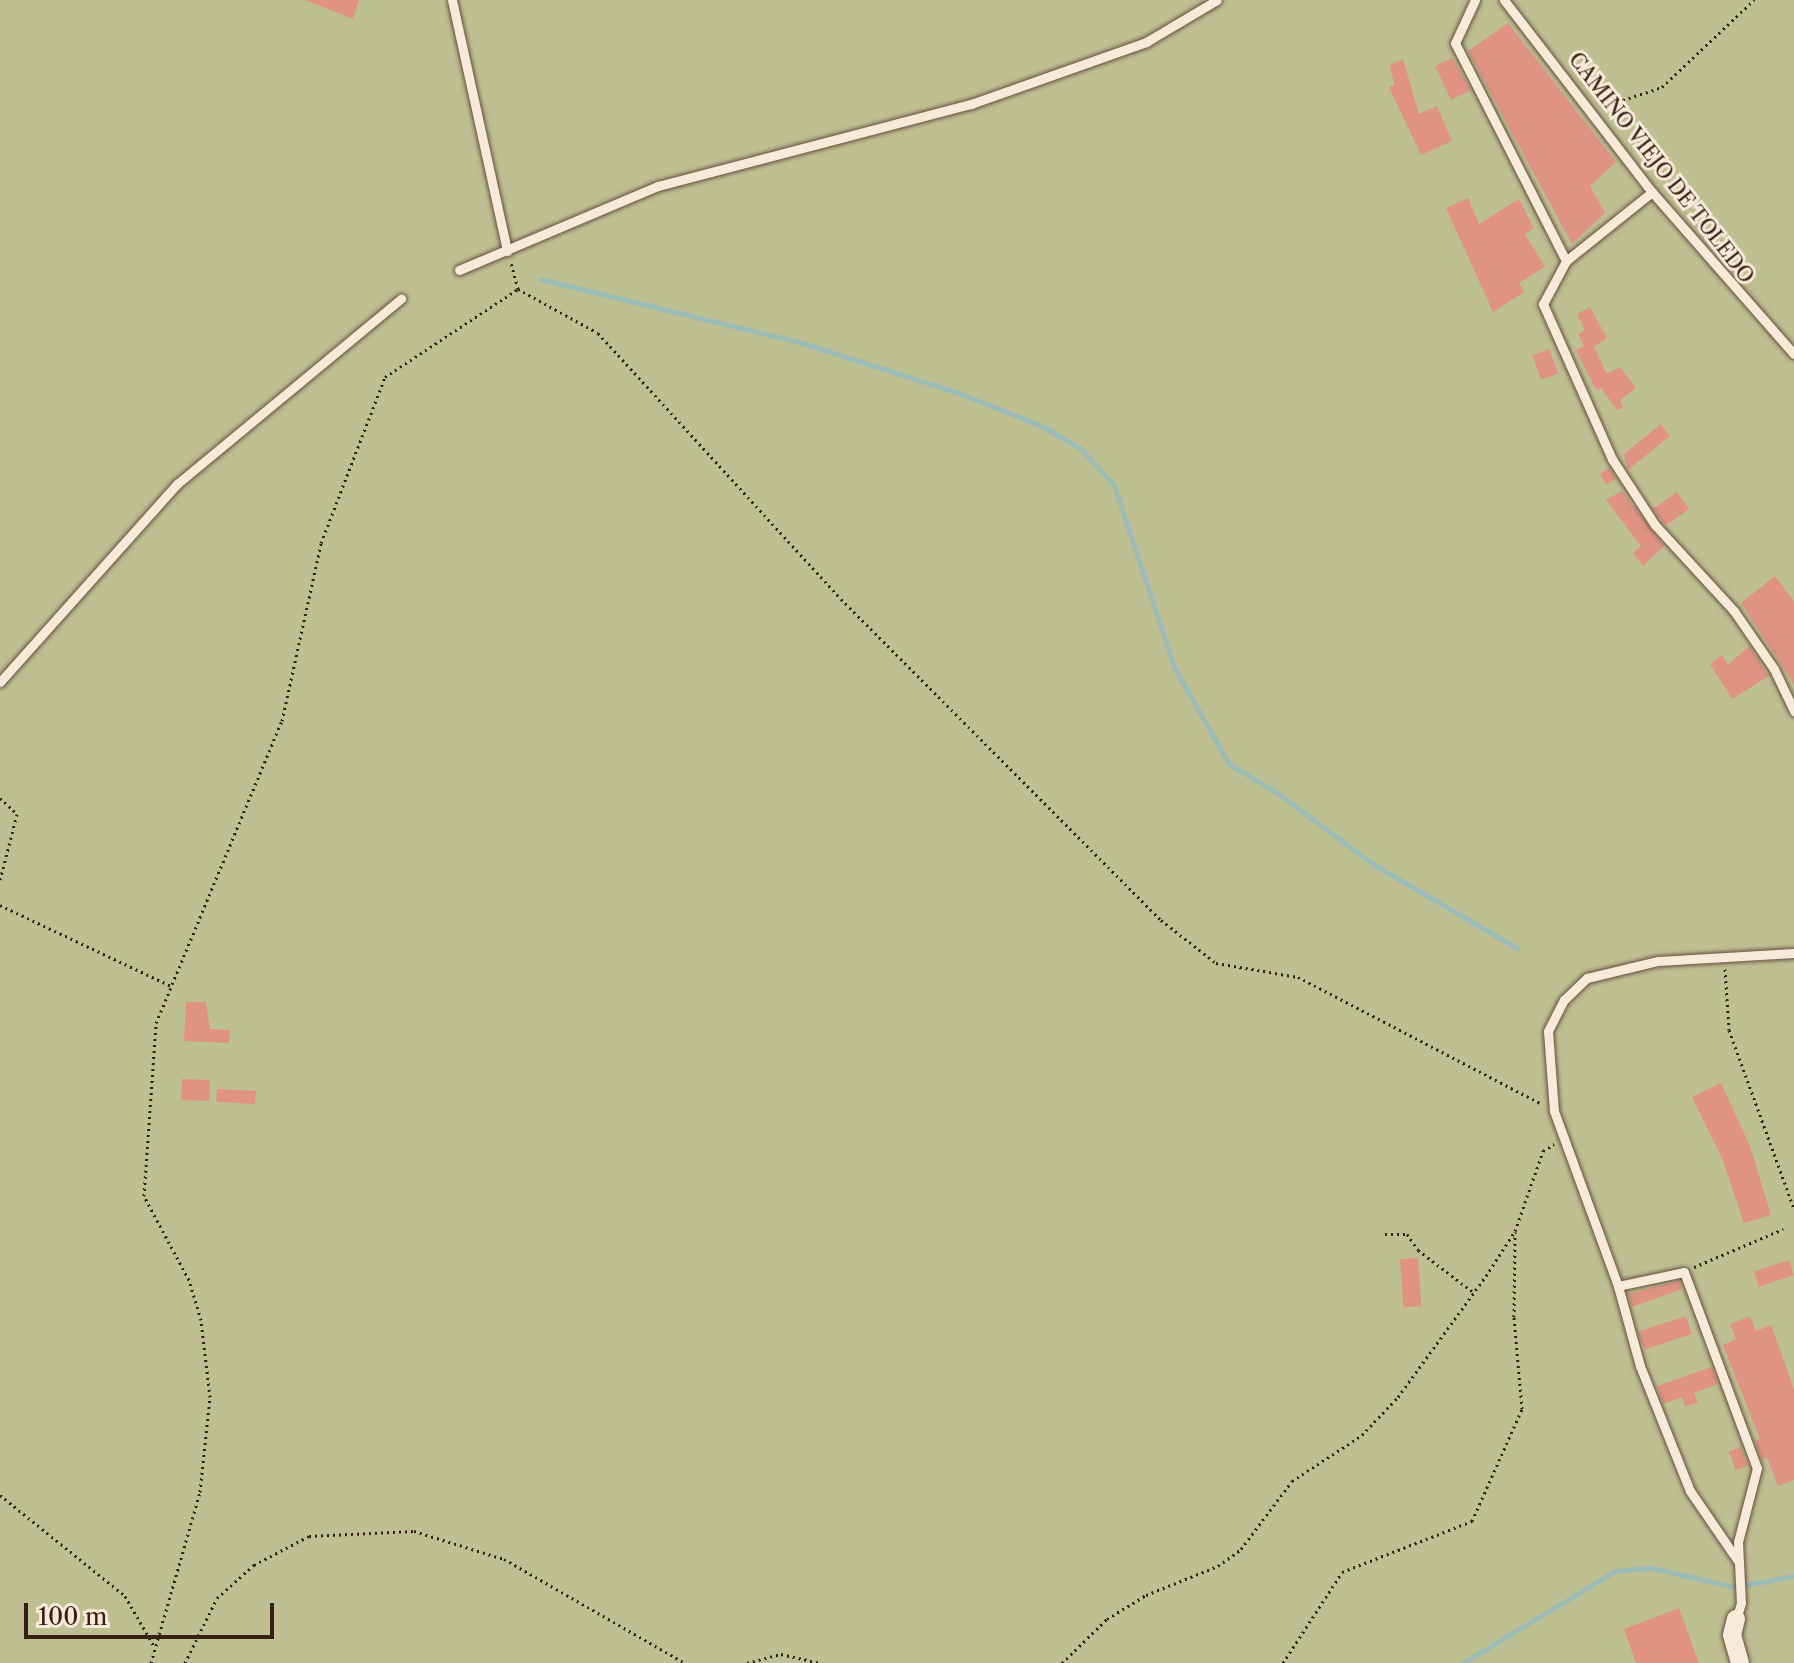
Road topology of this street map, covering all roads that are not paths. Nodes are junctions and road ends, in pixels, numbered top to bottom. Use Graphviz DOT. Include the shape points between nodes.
graph roads {
  1 [pos="452,0"];
  2 [pos="1217,0"];
  3 [pos="1475,0"];
  4 [pos="1504,0"];
  5 [pos="1652,192"];
  6 [pos="507,251"];
  7 [pos="1566,261"];
  8 [pos="459,270"];
  9 [pos="401,299"];
  10 [pos="1794,354"];
  11 [pos="0,682"];
  12 [pos="1794,711"];
  13 [pos="1794,953"];
  14 [pos="1618,1286"];
  15 [pos="1738,1564"];
  16 [pos="1738,1611"];
  17 [pos="1740,1663"];
  1 -- 6 [label="lane"];
  2 -- 6 [label="lane" via="1117,53 971,104 658,186"];
  3 -- 7 [label="lane" via="1455,43"];
  4 -- 5 [label="lane, CAMINO VIEJO DE TOLEDO"];
  5 -- 7 [label="lane"];
  5 -- 10 [label="lane, CAMINO VIEJO DE TOLEDO"];
  6 -- 8 [label="lane"];
  7 -- 12 [label="lane" via="1543,304 1612,459 1655,525 1734,611 1774,669"];
  9 -- 11 [label="lane" via="177,484"];
  13 -- 14 [label="lane" via="1658,961 1587,978 1575,986 1548,1031 1554,1111"];
  14 -- 15 [label="lane" via="1640,1366 1690,1491"];
  14 -- 15 [label="lane" via="1684,1272 1757,1468"];
  15 -- 16 [label="lane"];
  16 -- 17 [label="street" via="1732,1635"];
}
